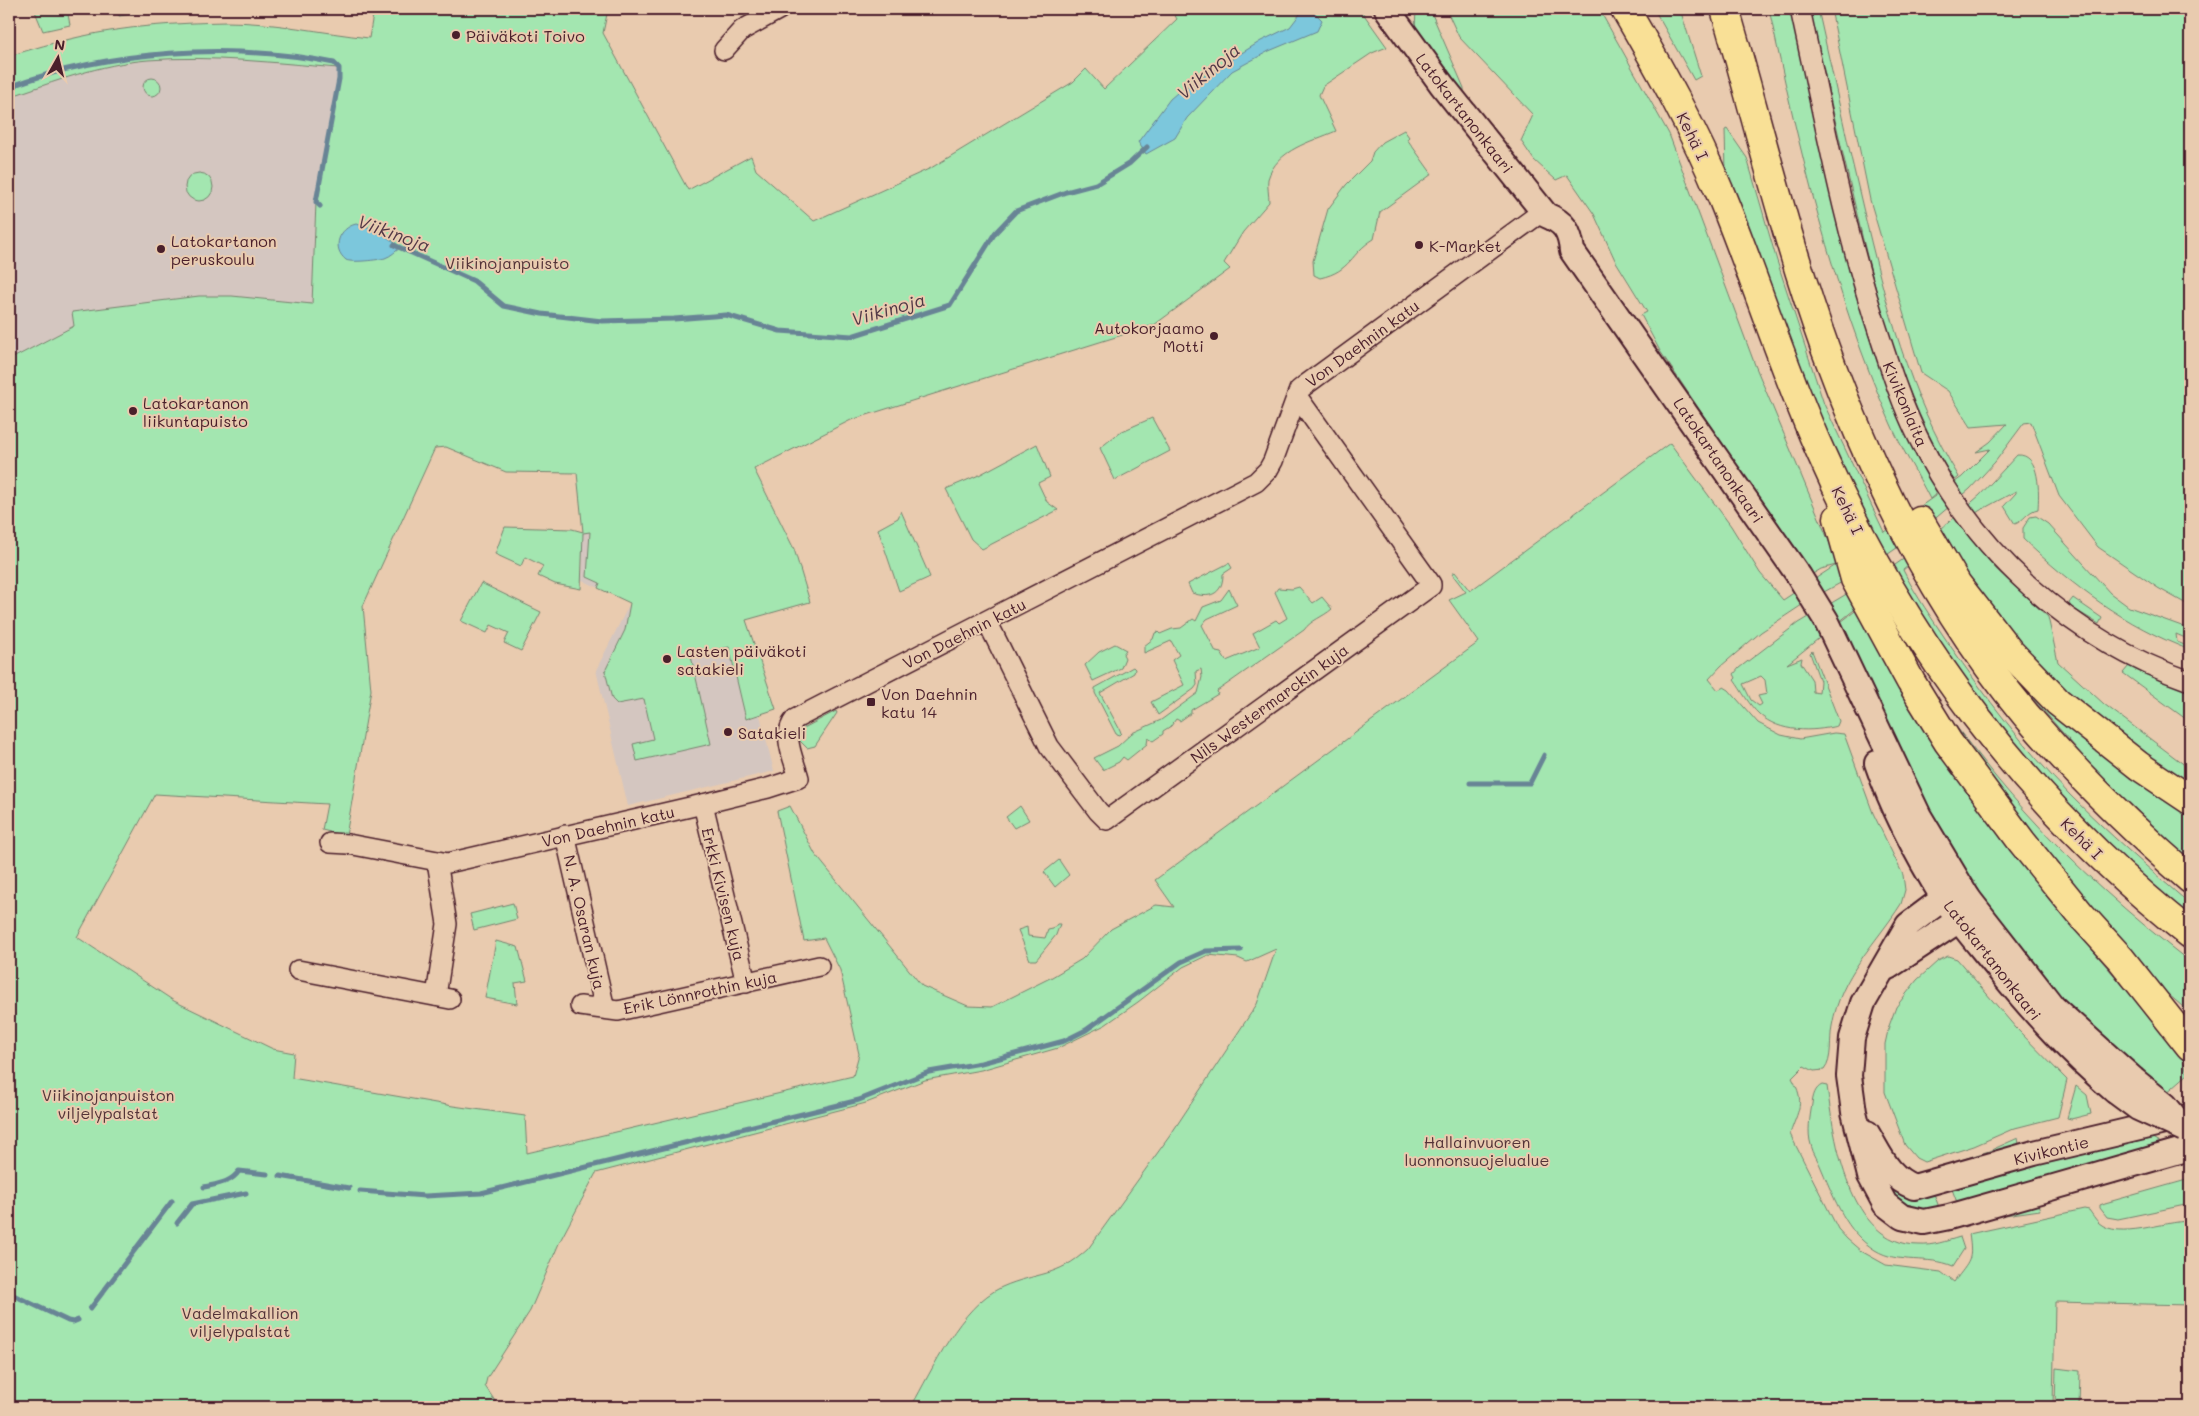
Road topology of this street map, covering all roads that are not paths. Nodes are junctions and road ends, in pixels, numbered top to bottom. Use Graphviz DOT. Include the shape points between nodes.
graph roads {
  1 [pos="780,9"];
  2 [pos="1386,9"];
  3 [pos="1625,9"];
  4 [pos="1725,9"];
  5 [pos="1800,9"];
  6 [pos="724,50"];
  7 [pos="1544,213"];
  8 [pos="1825,347"];
  9 [pos="1297,396"];
  10 [pos="1820,452"];
  11 [pos="987,621"];
  12 [pos="1852,677"];
  13 [pos="2190,681"];
  14 [pos="2190,800"];
  15 [pos="703,804"];
  16 [pos="565,835"];
  17 [pos="330,844"];
  18 [pos="437,861"];
  19 [pos="2190,879"];
  20 [pos="1944,898"];
  21 [pos="1968,898"];
  22 [pos="1959,920"];
  23 [pos="2190,934"];
  24 [pos="2121,959"];
  25 [pos="819,966"];
  26 [pos="298,970"];
  27 [pos="1882,970"];
  28 [pos="746,983"];
  29 [pos="580,1006"];
  30 [pos="605,1009"];
  31 [pos="2190,1024"];
  32 [pos="2190,1046"];
  33 [pos="2124,1085"];
  34 [pos="1854,1112"];
  35 [pos="2189,1131"];
  1 -- 6 [label="street" via="742,30"];
  2 -- 7 [label="street, Latokartanonkaari"];
  3 -- 10 [label="highway, Kehä I" via="1706,162"];
  4 -- 8 [label="highway" via="1794,254"];
  5 -- 13 [label="street, Kivikonlaita" via="1865,293 1894,380 1918,438 1945,485 1977,531 2006,564 2074,624 2153,667"];
  7 -- 9 [label="street, Von Daehnin katu" via="1304,386"];
  7 -- 12 [label="street, Latokartanonkaari" via="1559,220 1571,237 1572,251 1800,576 1826,620"];
  8 -- 14 [label="highway" via="1865,414 1896,482 1952,575 2009,651 2058,702 2138,766"];
  8 -- 19 [label="highway" via="1890,503 1964,632 2025,713 2066,760 2113,809"];
  9 -- 11 [label="street, Von Daehnin katu" via="1271,466 1256,482"];
  9 -- 11 [label="street, Nils Westermarckin kuja" via="1431,585 1107,820 1049,746"];
  10 -- 23 [label="highway, Kehä I" via="1893,595 1961,698 2026,779 2063,819 2108,864"];
  10 -- 24 [label="highway" via="1855,579 1911,682 1948,742 2022,842"];
  11 -- 15 [label="street, Von Daehnin katu" via="795,719 787,733 799,778"];
  12 -- 20 [label="street, Latokartanonkaari" via="1877,765 1903,824"];
  12 -- 21 [label="street, Latokartanonkaari" via="1919,816"];
  15 -- 16 [label="street, Von Daehnin katu"];
  15 -- 28 [label="street, Erkki Kivisen kuja"];
  16 -- 18 [label="street, Von Daehnin katu" via="448,862"];
  16 -- 30 [label="street, N. A. Osaran kuja"];
  17 -- 18 [label="street, Von Daehnin katu" via="348,844"];
  18 -- 26 [label="street" via="447,924 443,997"];
  20 -- 21 [label="street"];
  20 -- 22 [label="street, Latokartanonkaari"];
  20 -- 27 [label="street" via="1908,925"];
  21 -- 22 [label="street"];
  21 -- 33 [label="street, Latokartanonkaari" via="2053,1007"];
  22 -- 27 [label="street"];
  22 -- 33 [label="street, Latokartanonkaari" via="2038,1019 2085,1066"];
  24 -- 31 [label="highway"];
  24 -- 32 [label="highway"];
  25 -- 28 [label="street, Erik Lönnrothin kuja"];
  27 -- 34 [label="street" via="1863,1003 1852,1038 1849,1076"];
  28 -- 30 [label="street, Erik Lönnrothin kuja" via="618,1011"];
  29 -- 30 [label="street, Erik Lönnrothin kuja"];
  33 -- 35 [label="street, Latokartanonkaari, bridge" via="2156,1118"];
  34 -- 35 [label="street, Kivikontie" via="1889,1169 1900,1181 1914,1187 2034,1153"];
  34 -- 35 [label="street" via="1870,1176 1885,1204 1902,1217 1924,1222 1949,1217"];
}
